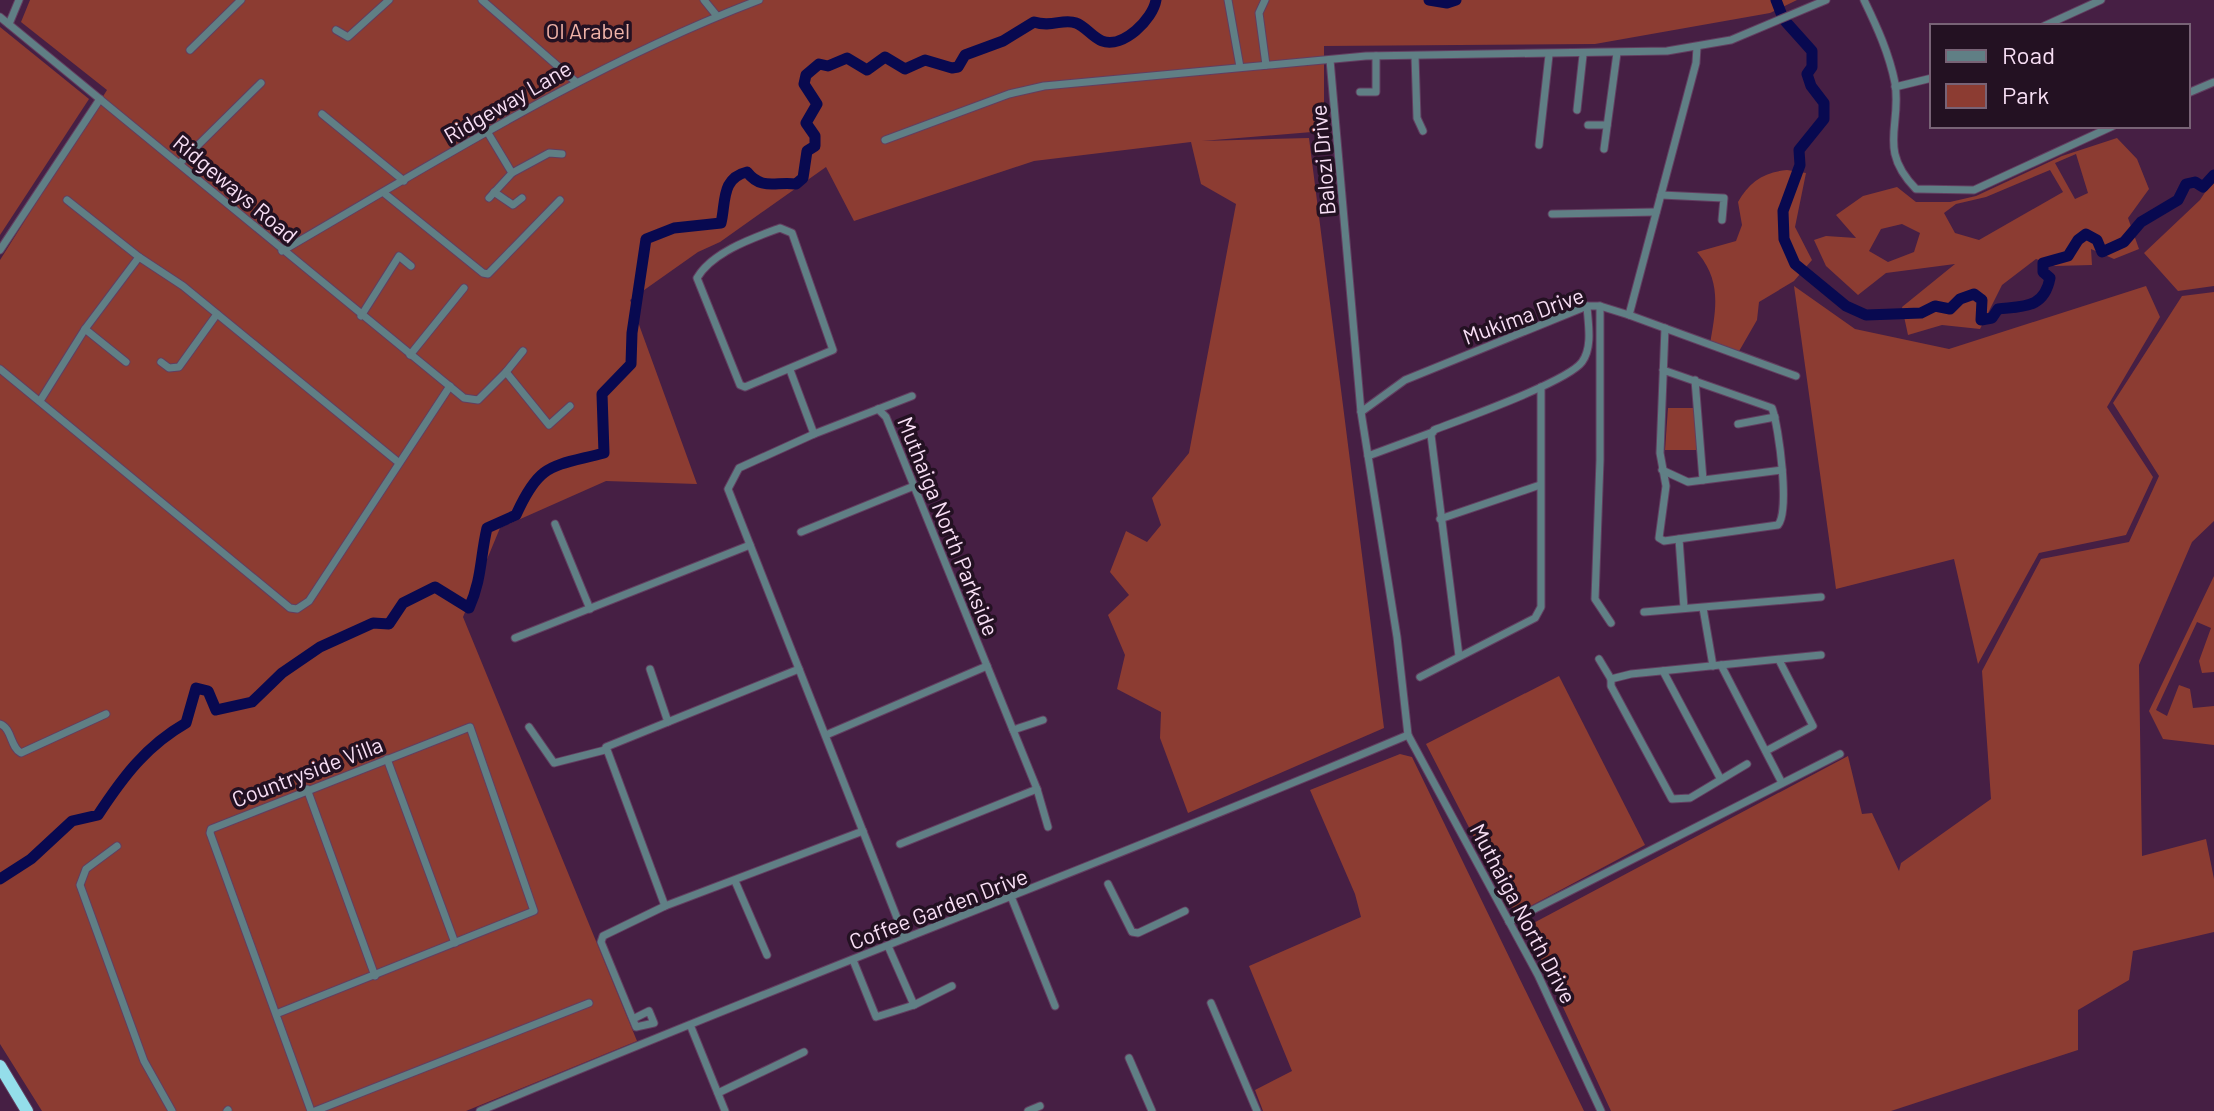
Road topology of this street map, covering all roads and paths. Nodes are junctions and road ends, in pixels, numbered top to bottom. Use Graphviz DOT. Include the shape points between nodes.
graph roads {
  1 [pos="19,0"];
  2 [pos="241,0"];
  3 [pos="389,0"];
  4 [pos="482,0"];
  5 [pos="704,0"];
  6 [pos="759,0"];
  7 [pos="1228,0"];
  8 [pos="1265,0"];
  9 [pos="1826,0"];
  10 [pos="1864,0"];
  11 [pos="2101,0"];
  12 [pos="739,4"];
  13 [pos="717,16"];
  14 [pos="0,17"];
  15 [pos="9,24"];
  16 [pos="2048,24"];
  17 [pos="336,30"];
  18 [pos="1697,47"];
  19 [pos="190,50"];
  20 [pos="1617,53"];
  21 [pos="1549,55"];
  22 [pos="1583,55"];
  23 [pos="1376,56"];
  24 [pos="1415,56"];
  25 [pos="1330,60"];
  26 [pos="1266,65"];
  27 [pos="1240,67"];
  28 [pos="1930,78"];
  29 [pos="576,82"];
  30 [pos="2214,82"];
  31 [pos="261,83"];
  32 [pos="1895,87"];
  33 [pos="1360,92"];
  34 [pos="2190,92"];
  35 [pos="100,99"];
  36 [pos="1577,110"];
  37 [pos="322,114"];
  38 [pos="1588,125"];
  39 [pos="1607,125"];
  40 [pos="2109,128"];
  41 [pos="1423,131"];
  42 [pos="488,133"];
  43 [pos="885,140"];
  44 [pos="1539,145"];
  45 [pos="1604,149"];
  46 [pos="562,154"];
  47 [pos="180,163"];
  48 [pos="512,173"];
  49 [pos="404,181"];
  50 [pos="384,193"];
  51 [pos="1661,195"];
  52 [pos="522,198"];
  53 [pos="67,200"];
  54 [pos="560,200"];
  55 [pos="1656,212"];
  56 [pos="1552,214"];
  57 [pos="1722,220"];
  58 [pos="0,250"];
  59 [pos="282,251"];
  60 [pos="139,257"];
  61 [pos="411,266"];
  62 [pos="464,288"];
  63 [pos="1587,306"];
  64 [pos="1600,306"];
  65 [pos="217,314"];
  66 [pos="1629,315"];
  67 [pos="361,316"];
  68 [pos="1665,328"];
  69 [pos="85,329"];
  70 [pos="523,351"];
  71 [pos="410,355"];
  72 [pos="126,362"];
  73 [pos="161,362"];
  74 [pos="0,369"];
  75 [pos="790,370"];
  76 [pos="1663,370"];
  77 [pos="506,372"];
  78 [pos="1796,376"];
  79 [pos="1695,380"];
  80 [pos="450,386"];
  81 [pos="1541,387"];
  82 [pos="912,396"];
  83 [pos="40,401"];
  84 [pos="570,406"];
  85 [pos="878,409"];
  86 [pos="1361,412"];
  87 [pos="1775,417"];
  88 [pos="1738,424"];
  89 [pos="1433,432"];
  90 [pos="814,434"];
  91 [pos="1368,456"];
  92 [pos="398,462"];
  93 [pos="1662,470"];
  94 [pos="1782,470"];
  95 [pos="1703,480"];
  96 [pos="1540,485"];
  97 [pos="914,486"];
  98 [pos="1440,519"];
  99 [pos="555,524"];
  100 [pos="801,532"];
  101 [pos="1679,539"];
  102 [pos="750,545"];
  103 [pos="1821,597"];
  104 [pos="1684,608"];
  105 [pos="1703,608"];
  106 [pos="590,609"];
  107 [pos="1644,612"];
  108 [pos="1611,623"];
  109 [pos="515,638"];
  110 [pos="1821,655"];
  111 [pos="1459,656"];
  112 [pos="1599,659"];
  113 [pos="1779,660"];
  114 [pos="987,666"];
  115 [pos="1717,666"];
  116 [pos="650,669"];
  117 [pos="799,669"];
  118 [pos="1663,671"];
  119 [pos="1420,677"];
  120 [pos="1611,679"];
  121 [pos="106,714"];
  122 [pos="1043,720"];
  123 [pos="668,722"];
  124 [pos="0,724"];
  125 [pos="529,727"];
  126 [pos="1013,730"];
  127 [pos="826,735"];
  128 [pos="1408,735"];
  129 [pos="606,749"];
  130 [pos="1766,751"];
  131 [pos="1840,754"];
  132 [pos="387,759"];
  133 [pos="1747,764"];
  134 [pos="1720,778"];
  135 [pos="1782,783"];
  136 [pos="307,789"];
  137 [pos="1037,789"];
  138 [pos="1048,827"];
  139 [pos="863,831"];
  140 [pos="900,844"];
  141 [pos="117,846"];
  142 [pos="735,881"];
  143 [pos="1108,884"];
  144 [pos="1012,899"];
  145 [pos="665,906"];
  146 [pos="1185,911"];
  147 [pos="1509,922"];
  148 [pos="905,938"];
  149 [pos="455,943"];
  150 [pos="888,946"];
  151 [pos="767,955"];
  152 [pos="853,960"];
  153 [pos="375,976"];
  154 [pos="952,986"];
  155 [pos="589,1003"];
  156 [pos="1211,1003"];
  157 [pos="914,1005"];
  158 [pos="1055,1006"];
  159 [pos="276,1014"];
  160 [pos="633,1019"];
  161 [pos="691,1027"];
  162 [pos="804,1052"];
  163 [pos="1129,1058"];
  164 [pos="0,1066"];
  165 [pos="718,1093"];
  166 [pos="1040,1106"];
  167 [pos="27,1111"];
  168 [pos="172,1111"];
  169 [pos="313,1111"];
  170 [pos="480,1111"];
  171 [pos="725,1111"];
  172 [pos="1028,1111"];
  173 [pos="1152,1111"];
  174 [pos="1257,1111"];
  175 [pos="1601,1111"];
  1 -- 15 [label="street"];
  2 -- 19 [label="street"];
  3 -- 17 [label="street" via="350,35"];
  4 -- 29 [label="street"];
  5 -- 13 [label="street"];
  6 -- 12 [label="street, Ridgeway Lane"];
  7 -- 27 [label="street"];
  8 -- 26 [label="street" via="1259,13"];
  9 -- 18 [label="street" via="1731,40"];
  10 -- 32 [label="street" via="1881,35"];
  11 -- 16 [label="street"];
  12 -- 13 [label="street, Ridgeway Lane"];
  13 -- 29 [label="street, Ridgeway Lane"];
  14 -- 15 [label="street, Ridgeways Road"];
  15 -- 35 [label="street, Ridgeways Road"];
  18 -- 20 [label="street"];
  18 -- 51 [label="street"];
  20 -- 22 [label="street"];
  20 -- 39 [label="street"];
  21 -- 22 [label="street"];
  21 -- 24 [label="street"];
  21 -- 44 [label="street"];
  22 -- 36 [label="street"];
  23 -- 24 [label="street"];
  23 -- 25 [label="street"];
  23 -- 33 [label="street" via="1376,92"];
  24 -- 41 [label="street" via="1417,118"];
  25 -- 26 [label="street"];
  25 -- 86 [label="street, Balozi Drive"];
  26 -- 27 [label="street"];
  27 -- 43 [label="street" via="1029,89"];
  28 -- 32 [label="street"];
  29 -- 42 [label="street, Ridgeway Lane"];
  30 -- 34 [label="street"];
  31 -- 47 [label="street"];
  32 -- 40 [label="street" via="1893,149 1906,177 1921,191 1974,190"];
  35 -- 47 [label="street, Ridgeways Road"];
  35 -- 58 [label="street"];
  37 -- 49 [label="street"];
  38 -- 39 [label="street"];
  39 -- 45 [label="street"];
  42 -- 48 [label="street"];
  42 -- 49 [label="street, Ridgeway Lane"];
  46 -- 48 [label="street" via="549,153"];
  47 -- 59 [label="street, Ridgeways Road"];
  48 -- 52 [label="street" via="491,195 513,205"];
  49 -- 50 [label="street, Ridgeway Lane"];
  50 -- 54 [label="street" via="488,274"];
  50 -- 59 [label="street, Ridgeway Lane"];
  51 -- 55 [label="street"];
  51 -- 57 [label="street" via="1724,198"];
  53 -- 60 [label="street"];
  55 -- 56 [label="street"];
  55 -- 66 [label="street"];
  59 -- 67 [label="street, Ridgeways Road"];
  60 -- 65 [label="street"];
  60 -- 69 [label="street"];
  61 -- 67 [label="street" via="399,256"];
  62 -- 71 [label="street"];
  63 -- 64 [label="street, Mukima Drive"];
  63 -- 81 [label="street" via="1589,340 1582,362"];
  63 -- 86 [label="street, Mukima Drive" via="1405,380"];
  64 -- 66 [label="street, Mukima Drive"];
  64 -- 108 [label="street" via="1595,599"];
  65 -- 73 [label="street" via="179,367"];
  65 -- 92 [label="street"];
  66 -- 68 [label="street, Mukima Drive"];
  67 -- 71 [label="street, Ridgeways Road"];
  68 -- 76 [label="street"];
  68 -- 78 [label="street, Mukima Drive"];
  69 -- 72 [label="street"];
  69 -- 83 [label="street"];
  70 -- 77 [label="street"];
  71 -- 80 [label="street, Ridgeways Road"];
  74 -- 83 [label="street"];
  75 -- 75 [label="street" via="751,386 740,385 697,278 721,256 780,228 792,233 833,344 827,355"];
  75 -- 90 [label="street"];
  76 -- 79 [label="street"];
  76 -- 93 [label="street"];
  77 -- 80 [label="street" via="478,400 464,398"];
  77 -- 84 [label="street" via="549,425"];
  79 -- 87 [label="street" via="1766,405"];
  79 -- 95 [label="street"];
  80 -- 92 [label="street"];
  81 -- 89 [label="street"];
  81 -- 96 [label="street"];
  82 -- 85 [label="street"];
  83 -- 92 [label="street" via="293,609 309,601"];
  85 -- 90 [label="street, Muthaiga North Parkside"];
  85 -- 97 [label="street, Muthaiga North Parkside"];
  86 -- 91 [label="street, Balozi Drive"];
  87 -- 88 [label="street"];
  87 -- 94 [label="street"];
  89 -- 91 [label="street"];
  89 -- 98 [label="street"];
  90 -- 102 [label="street, Muthaiga North Parkside" via="739,468 730,479 729,498"];
  91 -- 128 [label="street, Balozi Drive"];
  93 -- 95 [label="street" via="1681,481"];
  93 -- 101 [label="street" via="1665,502 1658,536 1664,541"];
  94 -- 95 [label="street"];
  94 -- 101 [label="street" via="1783,516 1778,525"];
  96 -- 98 [label="street"];
  96 -- 111 [label="street" via="1541,607 1535,618"];
  97 -- 100 [label="street"];
  97 -- 114 [label="street, Muthaiga North Parkside"];
  98 -- 111 [label="street"];
  99 -- 106 [label="street"];
  101 -- 104 [label="street"];
  102 -- 106 [label="street"];
  102 -- 117 [label="street, Muthaiga North Parkside"];
  103 -- 105 [label="street"];
  104 -- 105 [label="street"];
  104 -- 107 [label="street"];
  105 -- 115 [label="street"];
  106 -- 109 [label="street"];
  110 -- 113 [label="street"];
  111 -- 119 [label="street"];
  112 -- 120 [label="street"];
  113 -- 115 [label="street"];
  113 -- 130 [label="street" via="1813,726"];
  114 -- 126 [label="street, Muthaiga North Parkside"];
  114 -- 127 [label="street"];
  115 -- 118 [label="street"];
  115 -- 130 [label="street"];
  116 -- 123 [label="street"];
  117 -- 123 [label="street"];
  117 -- 127 [label="street, Muthaiga North Parkside"];
  118 -- 120 [label="street"];
  118 -- 134 [label="street"];
  120 -- 134 [label="street" via="1672,799 1690,798"];
  121 -- 124 [label="street" via="21,753"];
  122 -- 126 [label="street"];
  123 -- 129 [label="street"];
  125 -- 129 [label="street" via="554,763"];
  126 -- 137 [label="street, Muthaiga North Parkside"];
  127 -- 139 [label="street, Muthaiga North Parkside"];
  128 -- 144 [label="street, Coffee Garden Drive"];
  128 -- 147 [label="street, Muthaiga North Drive"];
  129 -- 145 [label="street"];
  130 -- 135 [label="street"];
  131 -- 135 [label="street"];
  132 -- 136 [label="street, Countryside Villa"];
  132 -- 149 [label="street"];
  132 -- 149 [label="street, Countryside Villa" via="470,727 535,909"];
  133 -- 134 [label="street"];
  135 -- 147 [label="street"];
  136 -- 153 [label="street"];
  136 -- 159 [label="street, Countryside Villa" via="210,831"];
  137 -- 138 [label="street, Muthaiga North Parkside"];
  137 -- 140 [label="street"];
  139 -- 142 [label="street"];
  139 -- 148 [label="street, Muthaiga North Parkside"];
  141 -- 168 [label="street" via="86,869 80,885 144,1061"];
  142 -- 145 [label="street"];
  142 -- 151 [label="street"];
  143 -- 146 [label="street" via="1132,932"];
  144 -- 148 [label="street, Coffee Garden Drive"];
  144 -- 158 [label="street"];
  145 -- 160 [label="street" via="603,936 601,942"];
  147 -- 175 [label="street, Muthaiga North Drive"];
  148 -- 150 [label="street, Coffee Garden Drive"];
  149 -- 153 [label="street"];
  150 -- 152 [label="street, Coffee Garden Drive"];
  150 -- 157 [label="street"];
  152 -- 157 [label="street" via="876,1017"];
  152 -- 161 [label="street, Coffee Garden Drive"];
  153 -- 159 [label="street"];
  154 -- 157 [label="street"];
  155 -- 169 [label="street, Countryside Villa"];
  156 -- 174 [label="street"];
  159 -- 169 [label="street, Countryside Villa"];
  161 -- 165 [label="street"];
  161 -- 170 [label="street, Coffee Garden Drive"];
  162 -- 165 [label="street"];
  163 -- 173 [label="street"];
  164 -- 167 [label="highway"];
  165 -- 171 [label="street"];
  166 -- 172 [label="street"];
}
